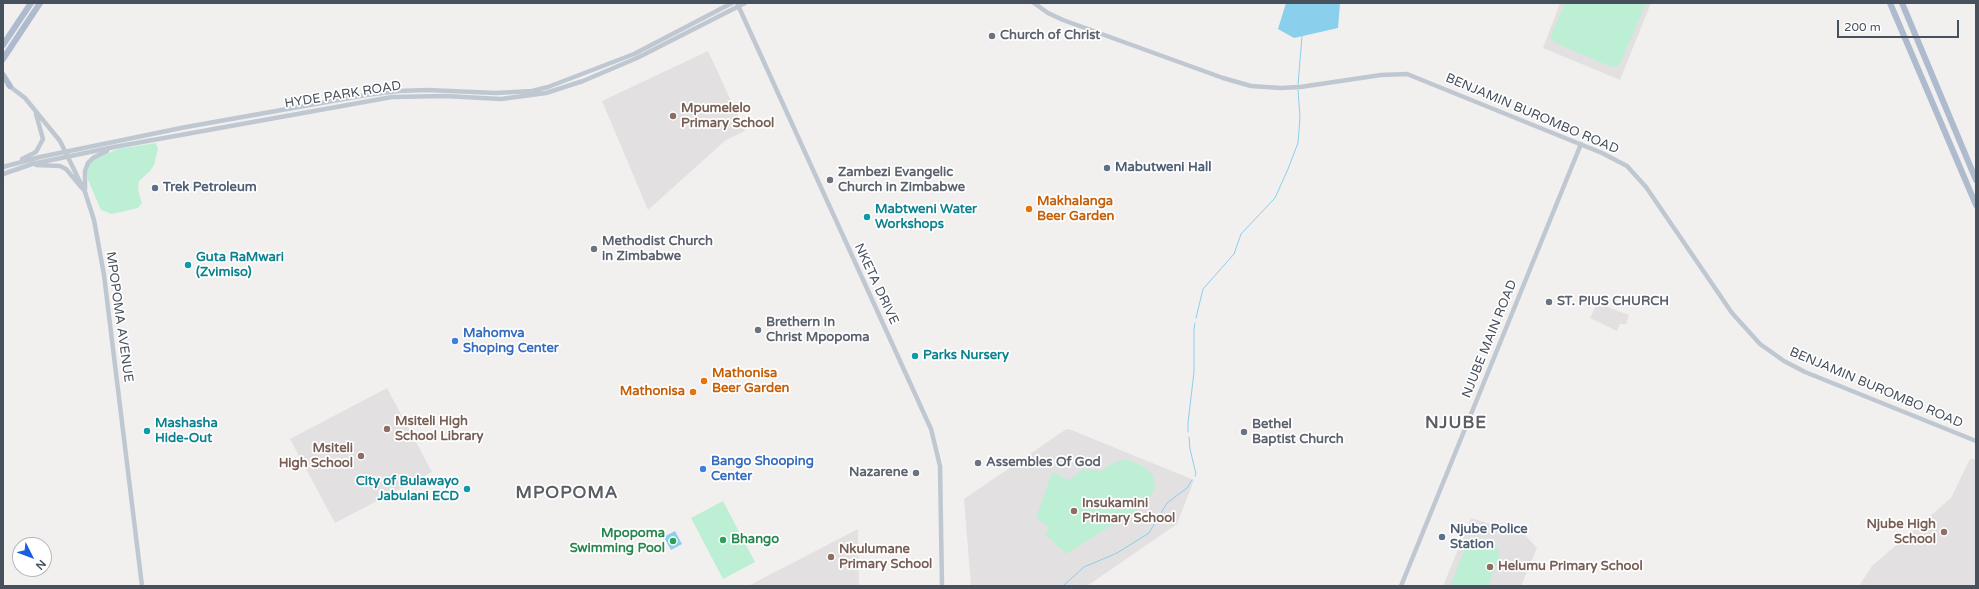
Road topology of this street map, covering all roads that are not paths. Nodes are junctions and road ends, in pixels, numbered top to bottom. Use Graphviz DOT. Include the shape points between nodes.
graph roads {
  1 [pos="31,3"];
  2 [pos="40,3"];
  3 [pos="732,3"];
  4 [pos="745,3"];
  5 [pos="1034,3"];
  6 [pos="1890,3"];
  7 [pos="1902,3"];
  8 [pos="737,5"];
  9 [pos="3,45"];
  10 [pos="3,59"];
  11 [pos="3,76"];
  12 [pos="3,81"];
  13 [pos="10,86"];
  14 [pos="35,111"];
  15 [pos="1581,144"];
  16 [pos="114,147"];
  17 [pos="66,151"];
  18 [pos="69,157"];
  19 [pos="32,164"];
  20 [pos="10,165"];
  21 [pos="3,167"];
  22 [pos="3,174"];
  23 [pos="1976,180"];
  24 [pos="85,192"];
  25 [pos="1976,205"];
  26 [pos="1976,441"];
  27 [pos="142,586"];
  28 [pos="942,586"];
  29 [pos="1401,586"];
  1 -- 9 [label="main road"];
  2 -- 10 [label="main road"];
  3 -- 17 [label="street, HYDE PARK ROAD" via="634,54 543,88 496,93 398,91"];
  4 -- 8 [label="street, HYDE PARK ROAD"];
  5 -- 15 [label="street, BENJAMIN BUROMBO ROAD" via="1063,20 1251,86 1300,87 1381,75 1408,74"];
  6 -- 25 [label="main road"];
  7 -- 23 [label="main road"];
  8 -- 16 [label="street, HYDE PARK ROAD" via="637,58 546,94 501,99 392,97"];
  8 -- 28 [label="street, NKETA DRIVE" via="930,429 940,466"];
  11 -- 13 [label="main road"];
  12 -- 13 [label="main road"];
  13 -- 14 [label="street, MPOPOMA AVENUE" via="25,98"];
  14 -- 17 [label="street, MPOPOMA AVENUE"];
  14 -- 20 [label="street" via="43,139 36,152"];
  15 -- 26 [label="street, BENJAMIN BUROMBO ROAD" via="1628,166 1660,205 1732,313 1751,335 1773,354 1804,372"];
  15 -- 29 [label="street, NJUBE MAIN ROAD"];
  16 -- 18 [label="street, HYDE PARK ROAD"];
  16 -- 24 [label="street" via="88,163 85,171"];
  17 -- 18 [label="street, MPOPOMA AVENUE"];
  17 -- 20 [label="street, HYDE PARK ROAD"];
  18 -- 19 [label="street, HYDE PARK ROAD"];
  18 -- 24 [label="street, MPOPOMA AVENUE"];
  19 -- 22 [label="street, HYDE PARK ROAD"];
  19 -- 24 [label="street" via="60,166 66,169"];
  20 -- 21 [label="street, HYDE PARK ROAD"];
  24 -- 27 [label="street, MPOPOMA AVENUE" via="94,220 104,276"];
}
